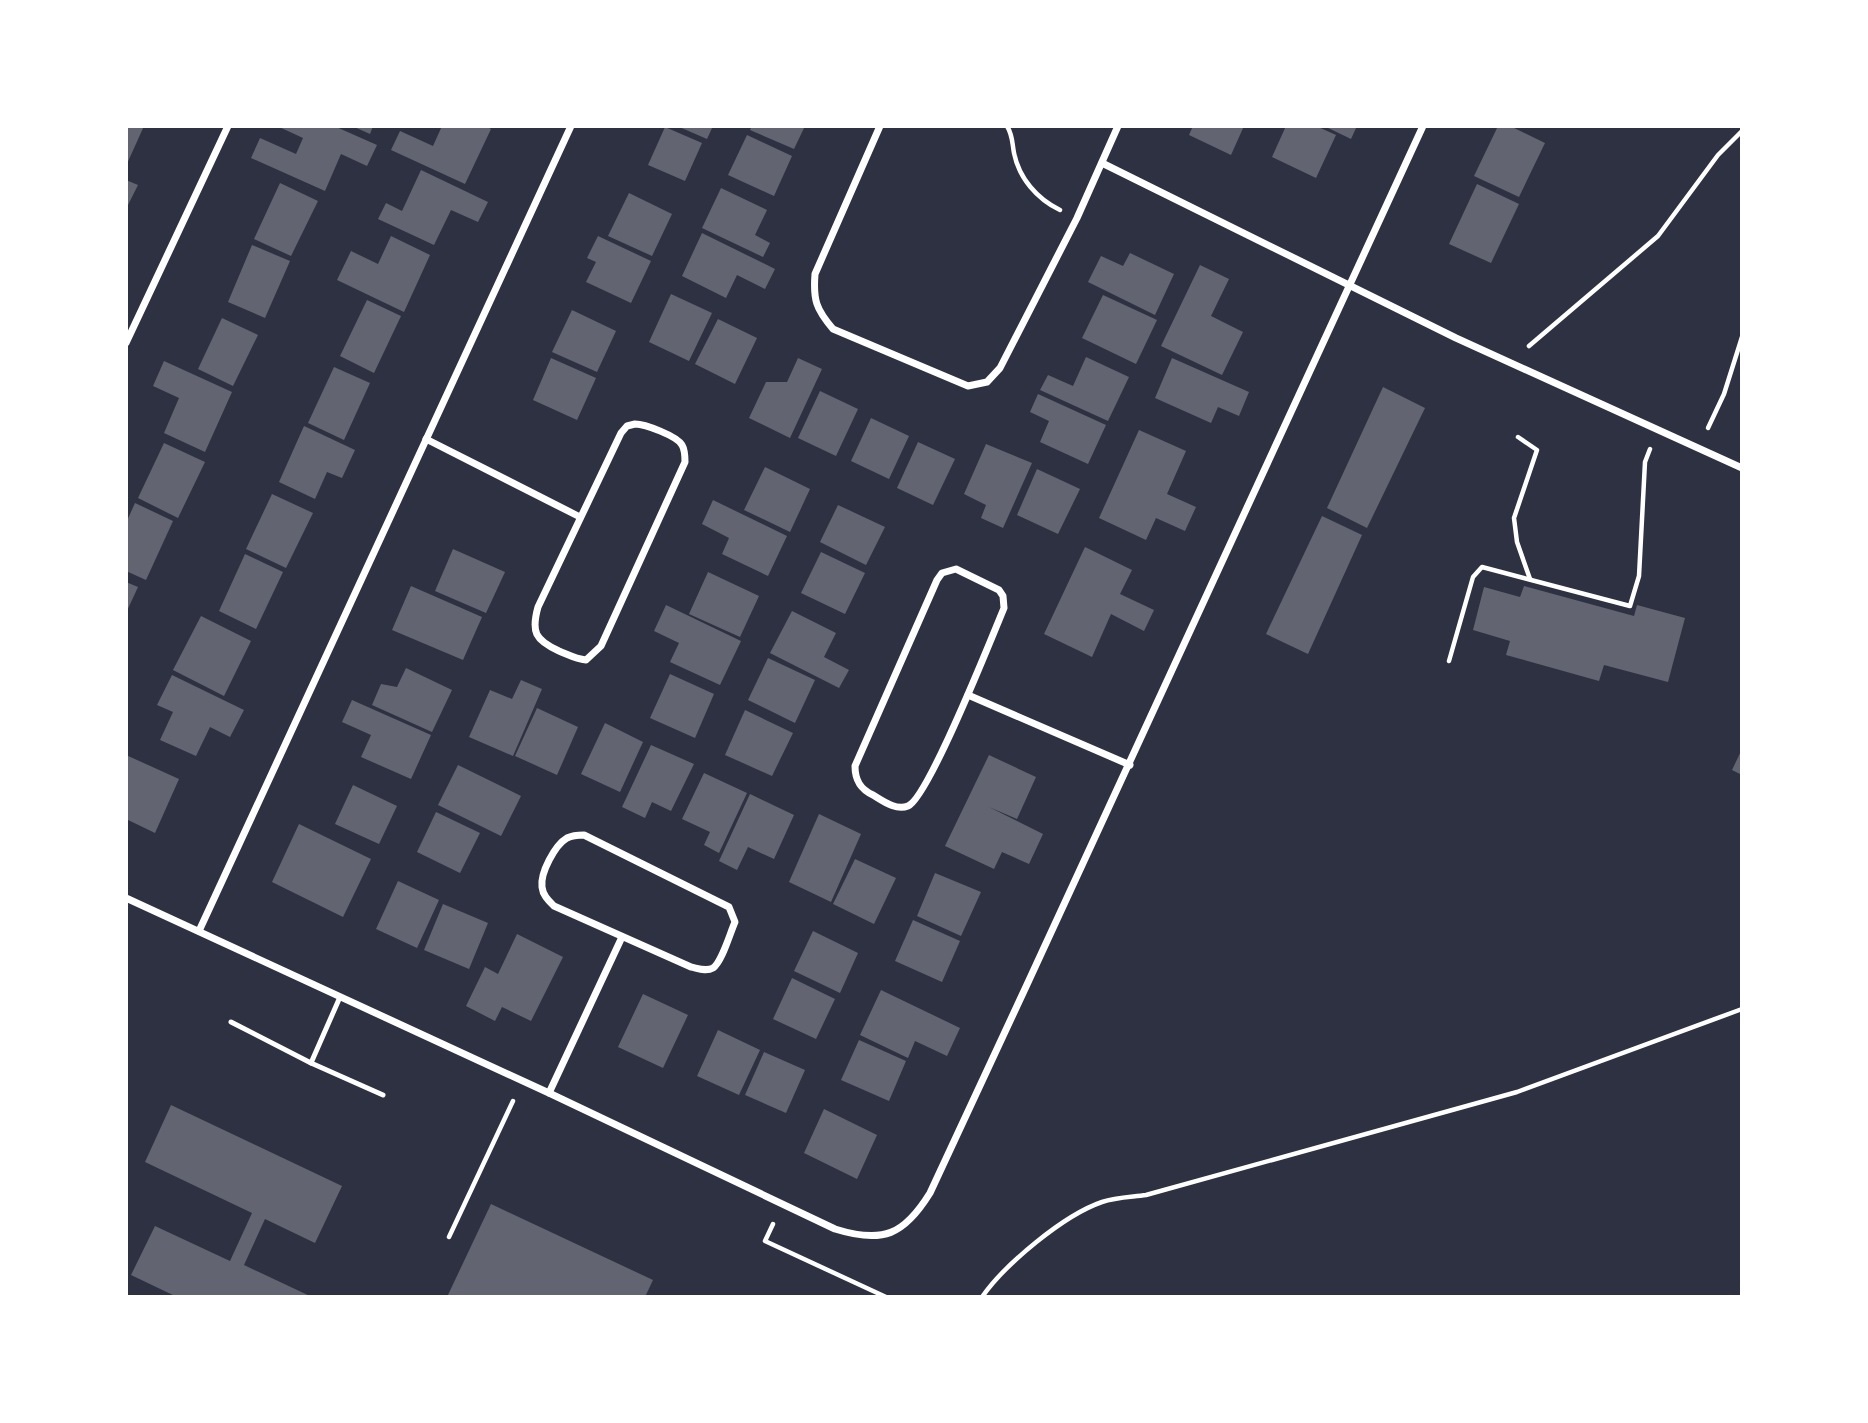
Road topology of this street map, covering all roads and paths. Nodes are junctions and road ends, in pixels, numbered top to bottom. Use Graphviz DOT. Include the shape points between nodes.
graph roads {
  1 [pos="228,126"];
  2 [pos="571,126"];
  3 [pos="880,126"];
  4 [pos="1007,126"];
  5 [pos="1118,126"];
  6 [pos="1423,126"];
  7 [pos="1742,131"];
  8 [pos="1102,163"];
  9 [pos="1077,218"];
  10 [pos="1349,285"];
  11 [pos="1742,337"];
  12 [pos="126,343"];
  13 [pos="1509,363"];
  14 [pos="1658,429"];
  15 [pos="1518,437"];
  16 [pos="426,439"];
  17 [pos="1699,448"];
  18 [pos="1742,468"];
  19 [pos="580,517"];
  20 [pos="1530,579"];
  21 [pos="1449,661"];
  22 [pos="968,695"];
  23 [pos="1129,765"];
  24 [pos="126,898"];
  25 [pos="199,932"];
  26 [pos="622,937"];
  27 [pos="341,997"];
  28 [pos="1742,1009"];
  29 [pos="231,1022"];
  30 [pos="311,1063"];
  31 [pos="522,1081"];
  32 [pos="549,1093"];
  33 [pos="383,1095"];
  34 [pos="783,1203"];
  35 [pos="449,1237"];
  36 [pos="886,1297"];
  37 [pos="982,1297"];
  1 -- 12 [label="street"];
  2 -- 16 [label="street"];
  3 -- 9 [label="street" via="815,274 819,312 833,329 968,386 986,382 1000,368"];
  4 -- 9 [label="path" via="1030,188 1049,205"];
  5 -- 8 [label="street"];
  6 -- 10 [label="street"];
  7 -- 13 [label="path" via="1718,155 1658,236"];
  8 -- 9 [label="street"];
  8 -- 10 [label="street"];
  10 -- 13 [label="street"];
  10 -- 23 [label="street"];
  11 -- 17 [label="path" via="1724,394"];
  13 -- 14 [label="street"];
  14 -- 17 [label="street"];
  14 -- 20 [label="path" via="1645,461 1639,576 1630,606"];
  15 -- 20 [label="path" via="1537,450 1514,517"];
  16 -- 19 [label="street"];
  16 -- 25 [label="street"];
  17 -- 18 [label="street"];
  19 -- 19 [label="street" via="534,622 538,638 546,645 586,660 601,646 685,462 683,446 643,424 627,426"];
  20 -- 21 [label="path" via="1482,567 1473,577"];
  22 -- 22 [label="street" via="915,801 895,807 861,788 855,766 937,580 942,573 956,569 999,590 1005,603"];
  22 -- 23 [label="street"];
  23 -- 34 [label="street" via="916,1215 882,1235 859,1236"];
  24 -- 25 [label="street"];
  25 -- 27 [label="street"];
  26 -- 26 [label="street" via="554,906 545,897 544,876 557,847 566,839 584,835 720,901 734,914 720,959 704,970"];
  26 -- 32 [label="street"];
  27 -- 30 [label="lane"];
  27 -- 31 [label="street"];
  28 -- 37 [label="path" via="1517,1093 1146,1195 1098,1203 1059,1226 996,1277"];
  29 -- 30 [label="lane"];
  30 -- 33 [label="lane"];
  31 -- 32 [label="street"];
  31 -- 35 [label="path"];
  32 -- 34 [label="street"];
  34 -- 36 [label="path" via="765,1241"];
}
